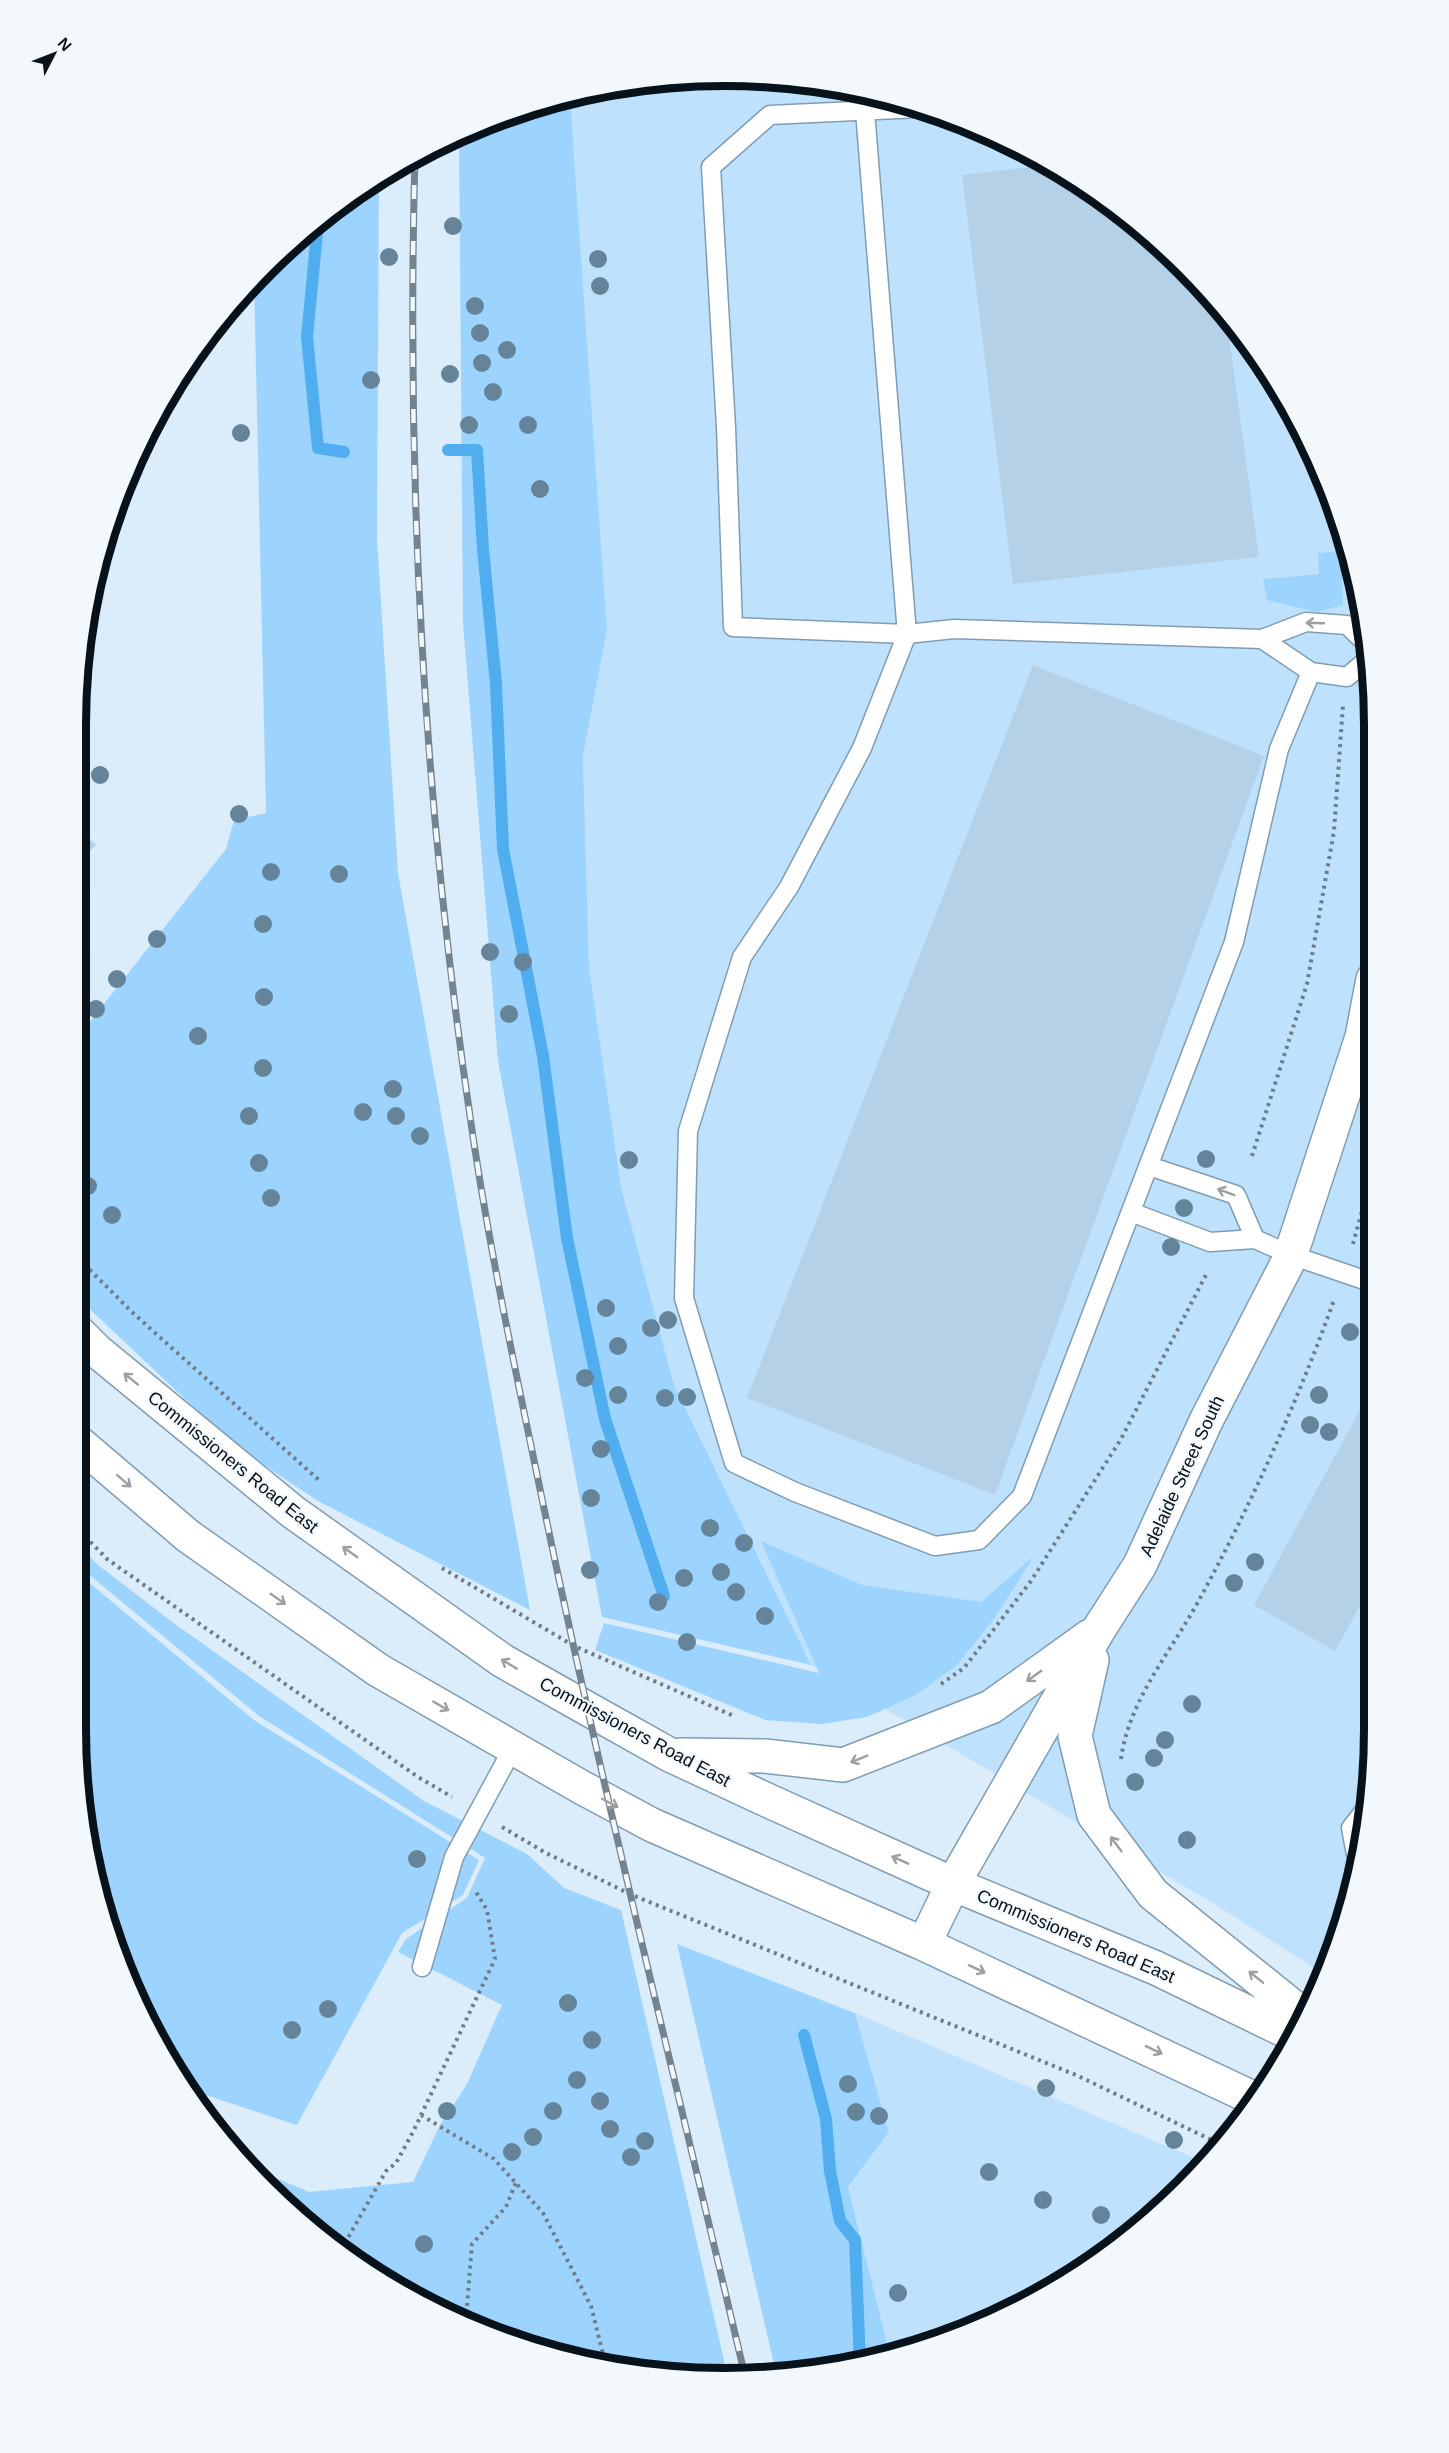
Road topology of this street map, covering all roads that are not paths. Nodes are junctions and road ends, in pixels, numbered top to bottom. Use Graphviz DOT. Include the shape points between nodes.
graph roads {
  1 [pos="897,109"];
  2 [pos="865,111"];
  3 [pos="907,634"];
  4 [pos="1357,634"];
  5 [pos="1262,639"];
  6 [pos="1360,666"];
  7 [pos="1311,672"];
  8 [pos="1364,1026"];
  9 [pos="1149,1166"];
  10 [pos="1131,1212"];
  11 [pos="1255,1239"];
  12 [pos="1291,1255"];
  13 [pos="1364,1280"];
  14 [pos="86,1340"];
  15 [pos="86,1449"];
  16 [pos="1099,1629"];
  17 [pos="513,1748"];
  18 [pos="670,1755"];
  19 [pos="1356,1821"];
  20 [pos="1353,1840"];
  21 [pos="953,1884"];
  22 [pos="924,1944"];
  23 [pos="422,1967"];
  24 [pos="1298,2011"];
  25 [pos="1287,2032"];
  26 [pos="1247,2095"];
  1 -- 2 [label="lane"];
  2 -- 3 [label="lane"];
  2 -- 3 [label="lane" via="770,115 711,167 733,627"];
  3 -- 5 [label="lane" via="954,629"];
  3 -- 10 [label="lane" via="862,748 789,887 742,957 688,1131 684,1298 734,1463 795,1492 935,1546 979,1540 1022,1496"];
  4 -- 5 [label="lane, one-way" via="1347,625 1306,622"];
  5 -- 7 [label="lane"];
  6 -- 7 [label="lane" via="1347,677"];
  7 -- 9 [label="lane" via="1279,748 1234,942"];
  8 -- 12 [label="main road, Adelaide Street South"];
  9 -- 10 [label="lane"];
  11 -- 9 [label="lane, one-way" via="1236,1195"];
  10 -- 11 [label="lane" via="1210,1242"];
  11 -- 12 [label="lane"];
  12 -- 13 [label="lane"];
  12 -- 16 [label="main road, Adelaide Street South" via="1206,1421 1140,1565"];
  18 -- 14 [label="main road, Commissioners Road East, one-way" via="503,1661 302,1519"];
  15 -- 17 [label="main road, one-way" via="188,1536 378,1670"];
  16 -- 18 [label="main road, one-way" via="991,1707 843,1766 765,1756"];
  16 -- 21 [label="main road, Adelaide Street South"];
  24 -- 16 [label="main road, one-way" via="1153,1894 1094,1815 1075,1736"];
  17 -- 22 [label="main road, one-way" via="652,1825"];
  17 -- 23 [label="lane" via="454,1857"];
  21 -- 18 [label="main road, Commissioners Road East, one-way"];
  19 -- 20 [label="lane" via="1351,1828"];
  21 -- 22 [label="main road, Adelaide Street South"];
  21 -- 25 [label="main road, Commissioners Road East" via="1156,1968"];
  22 -- 26 [label="main road, one-way"];
}
